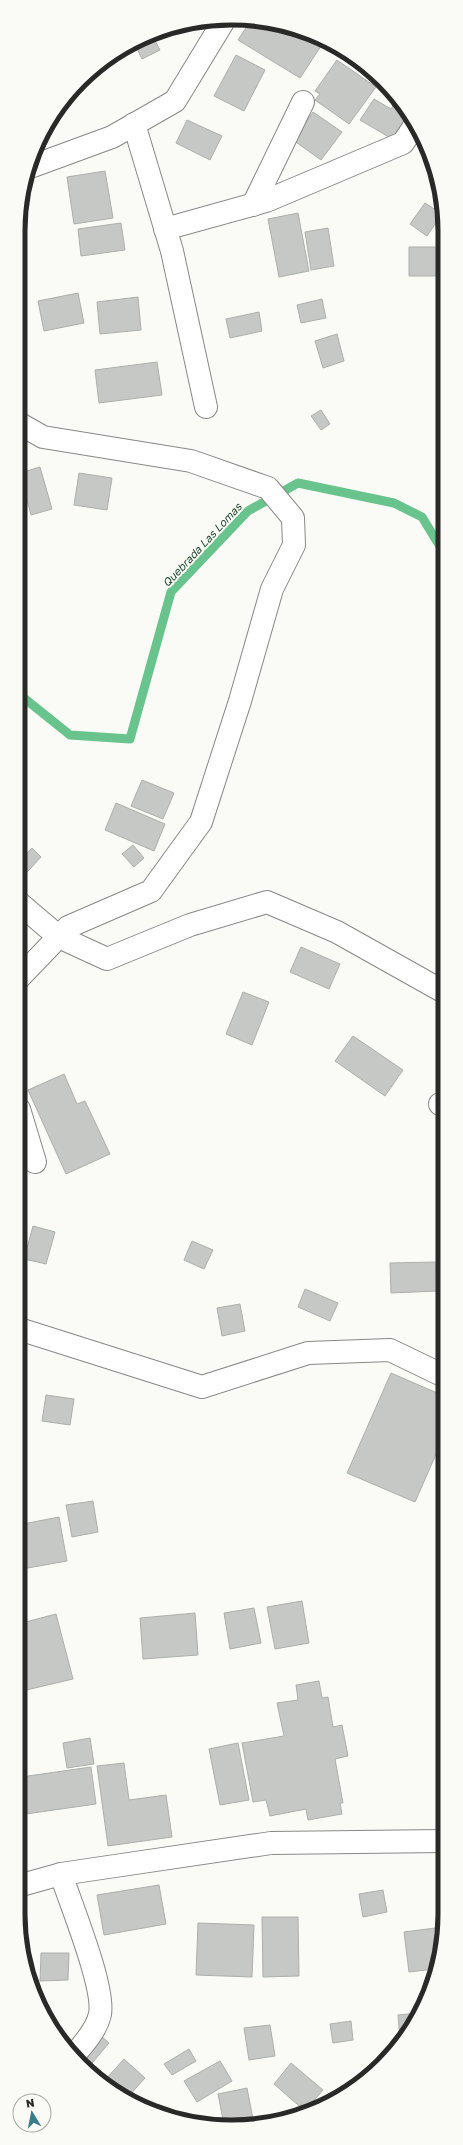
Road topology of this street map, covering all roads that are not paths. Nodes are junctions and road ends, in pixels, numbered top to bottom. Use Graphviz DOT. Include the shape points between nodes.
graph roads {
  1 [pos="221,25"];
  2 [pos="303,102"];
  3 [pos="134,124"];
  4 [pos="411,130"];
  5 [pos="36,165"];
  6 [pos="253,205"];
  7 [pos="165,229"];
  8 [pos="206,407"];
  9 [pos="25,427"];
  10 [pos="25,908"];
  11 [pos="59,936"];
  12 [pos="25,972"];
  13 [pos="438,989"];
  14 [pos="25,1129"];
  15 [pos="35,1162"];
  16 [pos="25,1331"];
  17 [pos="438,1373"];
  18 [pos="438,1841"];
  19 [pos="61,1874"];
  20 [pos="25,1884"];
  21 [pos="77,2052"];
  1 -- 3 [label="street" via="175,101"];
  2 -- 6 [label="street"];
  3 -- 5 [label="street" via="112,136"];
  3 -- 7 [label="street"];
  4 -- 6 [label="street" via="403,143"];
  6 -- 7 [label="street"];
  7 -- 8 [label="street"];
  9 -- 11 [label="street" via="43,437 191,461 268,488 293,518 294,545 272,589 240,701 201,822 151,891 68,927"];
  10 -- 11 [label="street"];
  11 -- 12 [label="street"];
  11 -- 13 [label="street" via="107,959 190,925 267,902 337,932"];
  14 -- 15 [label="street"];
  16 -- 17 [label="street" via="202,1387 308,1353 390,1350"];
  18 -- 19 [label="street" via="271,1843"];
  19 -- 20 [label="street"];
  19 -- 21 [label="street" via="100,1992 100,2015 86,2043"];
}
